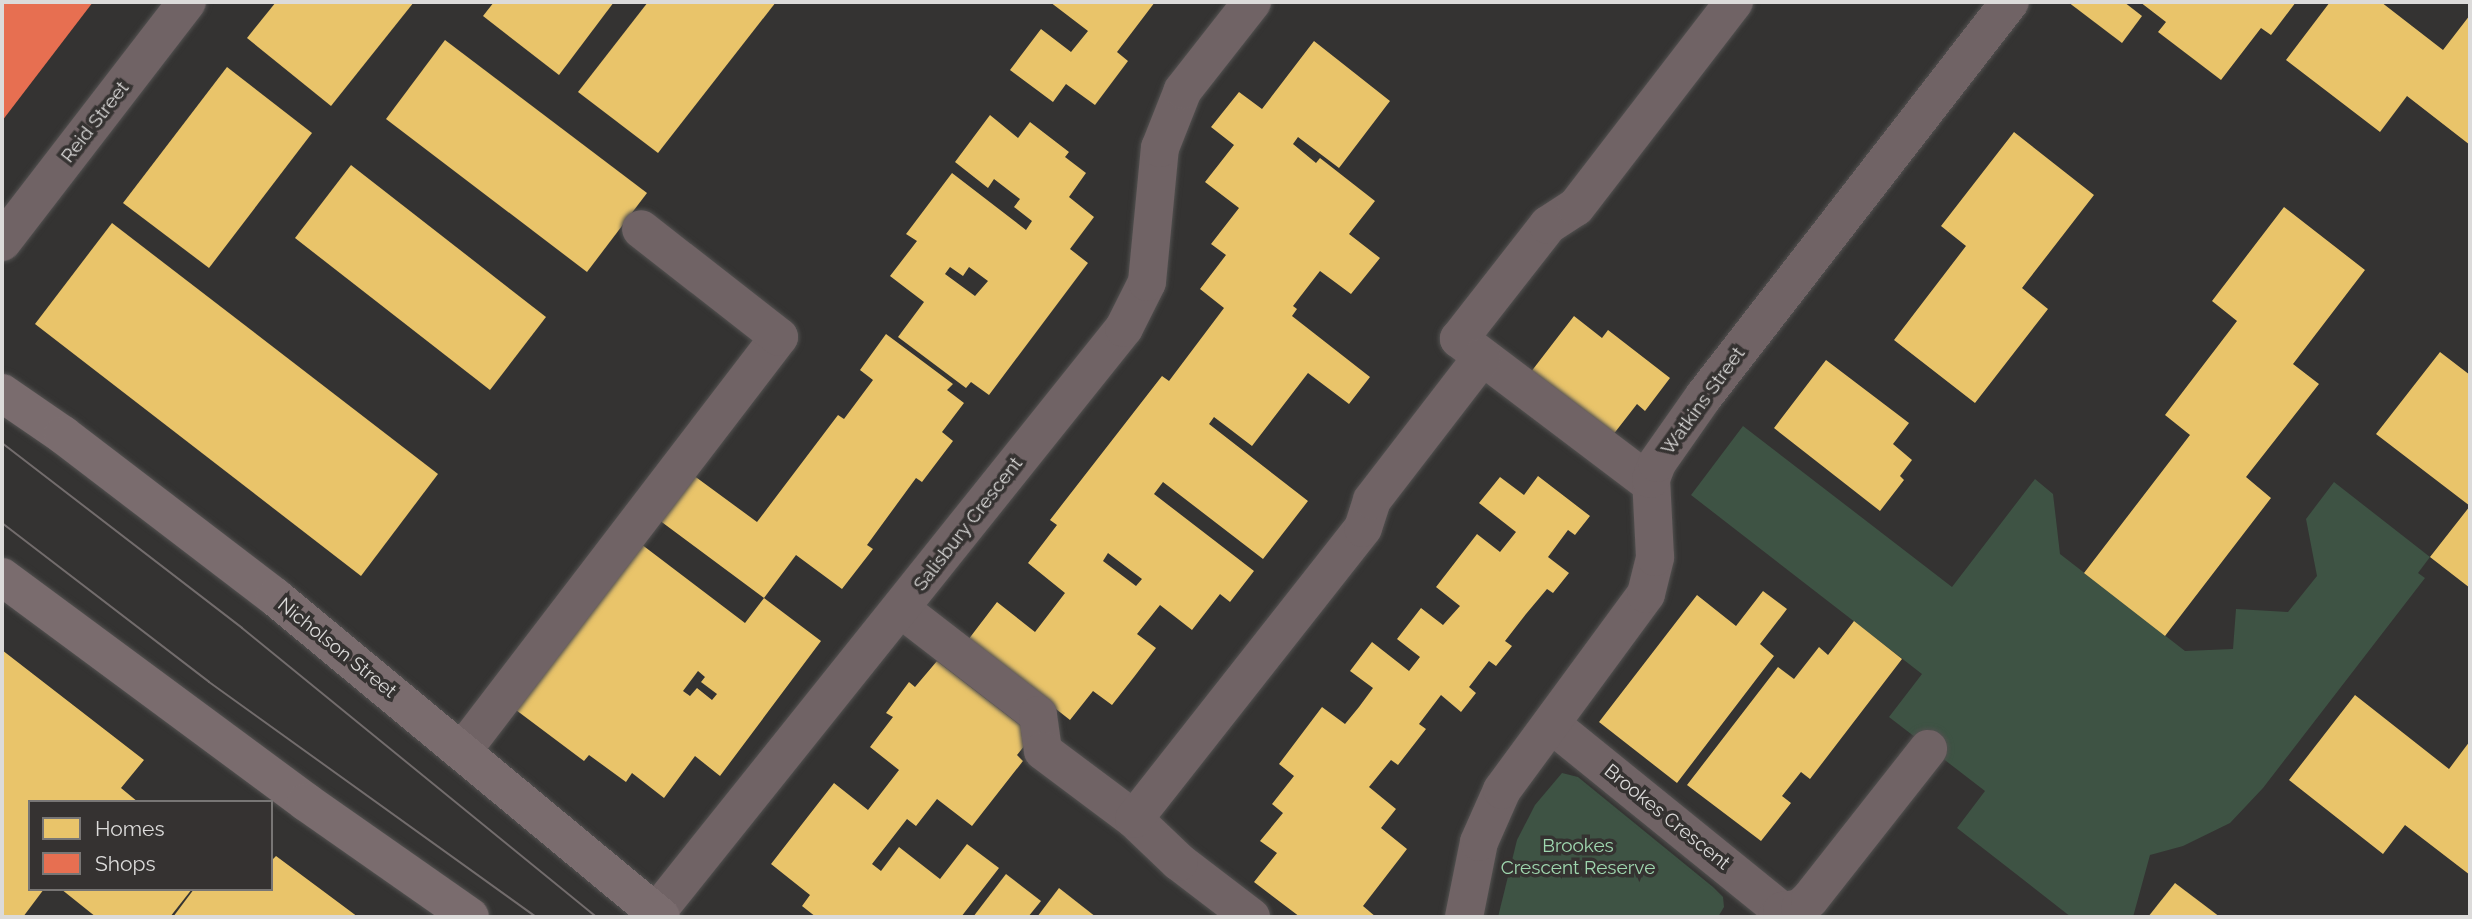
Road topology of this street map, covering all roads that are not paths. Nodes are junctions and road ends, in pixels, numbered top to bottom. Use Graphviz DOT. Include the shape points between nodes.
graph roads {
  1 [pos="1252,2"];
  2 [pos="1734,2"];
  3 [pos="2010,2"];
  4 [pos="176,6"];
  5 [pos="641,229"];
  6 [pos="2,242"];
  7 [pos="1482,358"];
  8 [pos="2,393"];
  9 [pos="1651,484"];
  10 [pos="2,577"];
  11 [pos="901,609"];
  12 [pos="1550,724"];
  13 [pos="1928,749"];
  14 [pos="463,750"];
  15 [pos="1134,819"];
  16 [pos="1780,914"];
  17 [pos="659,915"];
  18 [pos="470,917"];
  19 [pos="1251,917"];
  20 [pos="1464,917"];
  1 -- 11 [label="street, Salisbury Crescent" via="1183,90 1160,148 1147,282 1124,328"];
  2 -- 7 [label="street" via="1576,207 1548,225 1459,339"];
  3 -- 9 [label="street, Watkins Street" via="1704,396 1657,463"];
  4 -- 6 [label="street, Reid Street"];
  5 -- 14 [label="street" via="779,337"];
  7 -- 9 [label="street"];
  7 -- 15 [label="street" via="1372,500 1363,528"];
  8 -- 14 [label="main road, Nicholson Street" via="264,589"];
  9 -- 12 [label="street, Watkins Street" via="1655,557 1646,594"];
  10 -- 18 [label="main road"];
  11 -- 15 [label="street" via="1038,715 1043,751"];
  11 -- 17 [label="street, Salisbury Crescent"];
  12 -- 16 [label="street, Brookes Crescent"];
  12 -- 20 [label="street, Watkins Street" via="1494,806 1479,842"];
  13 -- 16 [label="street, Brookes Crescent" via="1810,899 1800,908"];
  14 -- 17 [label="main road, Nicholson Street"];
  15 -- 19 [label="street" via="1179,862"];
}
